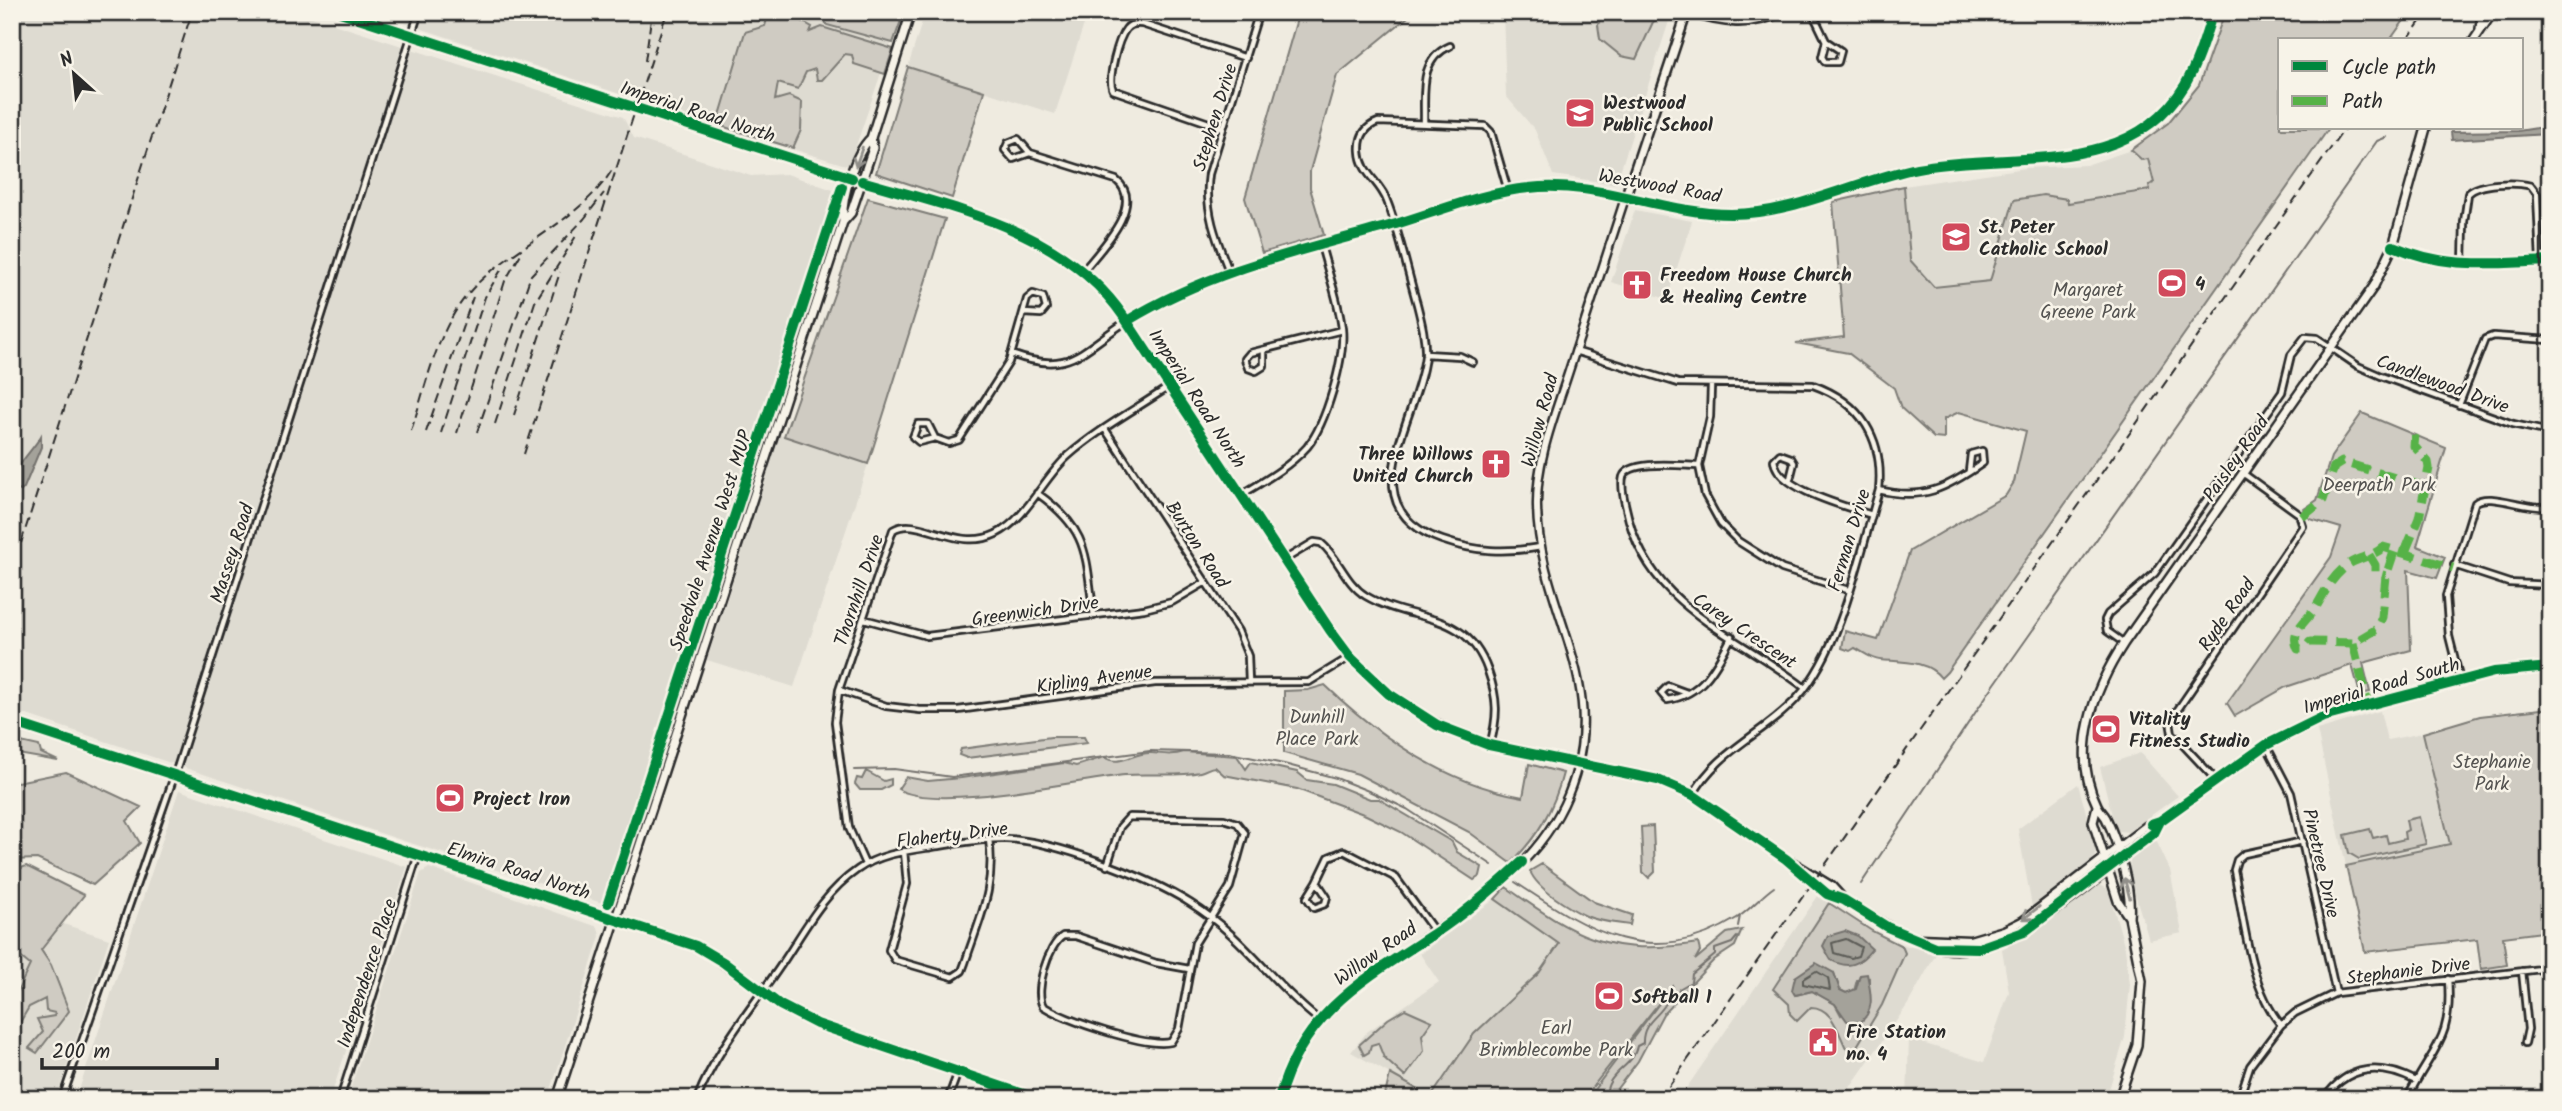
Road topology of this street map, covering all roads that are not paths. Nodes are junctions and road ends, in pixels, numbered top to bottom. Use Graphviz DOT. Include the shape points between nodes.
graph roads {
  1 [pos="340,12"];
  2 [pos="419,12"];
  3 [pos="911,12"];
  4 [pos="1259,12"];
  5 [pos="1784,12"];
  6 [pos="1812,12"];
  7 [pos="2213,12"];
  8 [pos="2482,12"];
  9 [pos="2493,12"];
  10 [pos="1686,13"];
  11 [pos="2480,29"];
  12 [pos="411,34"];
  13 [pos="2475,38"];
  14 [pos="1826,41"];
  15 [pos="1450,46"];
  16 [pos="1247,58"];
  17 [pos="1424,123"];
  18 [pos="1223,128"];
  19 [pos="2426,130"];
  20 [pos="871,138"];
  21 [pos="1030,153"];
  22 [pos="852,178"];
  23 [pos="862,181"];
  24 [pos="1508,191"];
  25 [pos="1625,198"];
  26 [pos="843,222"];
  27 [pos="1394,224"];
  28 [pos="1321,245"];
  29 [pos="2393,246"];
  30 [pos="2540,261"];
  31 [pos="2550,261"];
  32 [pos="2463,265"];
  33 [pos="1083,271"];
  34 [pos="1229,271"];
  35 [pos="1024,313"];
  36 [pos="1127,321"];
  37 [pos="1342,330"];
  38 [pos="2550,340"];
  39 [pos="2332,348"];
  40 [pos="1264,350"];
  41 [pos="1575,351"];
  42 [pos="1425,354"];
  43 [pos="1011,355"];
  44 [pos="1473,362"];
  45 [pos="1170,386"];
  46 [pos="1711,386"];
  47 [pos="2459,405"];
  48 [pos="1105,429"];
  49 [pos="2550,432"];
  50 [pos="935,439"];
  51 [pos="1699,466"];
  52 [pos="1969,471"];
  53 [pos="2244,474"];
  54 [pos="1790,479"];
  55 [pos="1880,490"];
  56 [pos="1037,493"];
  57 [pos="1241,495"];
  58 [pos="2550,507"];
  59 [pos="1872,515"];
  60 [pos="1541,547"];
  61 [pos="1284,560"];
  62 [pos="2454,565"];
  63 [pos="1206,582"];
  64 [pos="2550,585"];
  65 [pos="1848,590"];
  66 [pos="1094,616"];
  67 [pos="864,619"];
  68 [pos="1732,636"];
  69 [pos="2123,643"];
  70 [pos="1350,657"];
  71 [pos="2550,667"];
  72 [pos="2460,680"];
  73 [pos="1249,682"];
  74 [pos="1805,688"];
  75 [pos="839,690"];
  76 [pos="1687,694"];
  77 [pos="12,722"];
  78 [pos="2266,745"];
  79 [pos="1489,746"];
  80 [pos="1578,764"];
  81 [pos="175,775"];
  82 [pos="2216,780"];
  83 [pos="1693,795"];
  84 [pos="2097,806"];
  85 [pos="2160,821"];
  86 [pos="989,839"];
  87 [pos="2303,841"];
  88 [pos="2116,848"];
  89 [pos="904,851"];
  90 [pos="418,855"];
  91 [pos="2104,857"];
  92 [pos="1786,859"];
  93 [pos="2119,860"];
  94 [pos="865,864"];
  95 [pos="1107,866"];
  96 [pos="2108,869"];
  97 [pos="1317,882"];
  98 [pos="1212,917"];
  99 [pos="2129,917"];
  100 [pos="615,920"];
  101 [pos="1435,933"];
  102 [pos="1918,938"];
  103 [pos="2550,968"];
  104 [pos="1189,970"];
  105 [pos="2522,971"];
  106 [pos="2448,979"];
  107 [pos="762,991"];
  108 [pos="2336,993"];
  109 [pos="1319,1020"];
  110 [pos="2281,1025"];
  111 [pos="2525,1043"];
  112 [pos="958,1072"];
  113 [pos="2416,1081"];
  114 [pos="62,1099"];
  115 [pos="341,1099"];
  116 [pos="557,1099"];
  117 [pos="697,1099"];
  118 [pos="948,1099"];
  119 [pos="1038,1099"];
  120 [pos="1279,1099"];
  121 [pos="2119,1099"];
  122 [pos="2239,1099"];
  123 [pos="2324,1099"];
  124 [pos="2407,1099"];
  1 -- 12 [label="street, Imperial Road North"];
  2 -- 12 [label="street, Massey Road"];
  3 -- 20 [label="main road"];
  4 -- 16 [label="street, Stephen Drive"];
  5 -- 10 [label="street" via="1742,25"];
  6 -- 14 [label="street"];
  7 -- 25 [label="street, Westwood Road" via="2196,62 2176,97 2150,124 2099,150 1917,168 1747,213 1697,211"];
  8 -- 11 [label="main road"];
  9 -- 11 [label="main road"];
  10 -- 25 [label="main road, Willow Road"];
  11 -- 13 [label="main road"];
  12 -- 22 [label="street, Imperial Road North"];
  12 -- 81 [label="street, Massey Road"];
  14 -- 14 [label="street" via="1822,57 1825,62 1838,62 1841,51"];
  15 -- 17 [label="street" via="1437,52 1428,68"];
  16 -- 18 [label="street, Stephen Drive"];
  16 -- 18 [label="street" via="1137,23 1125,29 1109,78 1118,94"];
  17 -- 24 [label="street" via="1485,126 1491,132"];
  17 -- 27 [label="street" via="1378,122 1361,138 1365,171 1386,199"];
  18 -- 34 [label="street, Stephen Drive" via="1209,174 1207,201"];
  19 -- 29 [label="main road, Paisley Road"];
  20 -- 22 [label="main road, one-way" via="863,146"];
  20 -- 23 [label="main road" via="873,148"];
  21 -- 21 [label="street" via="1018,139 1005,150 1013,159"];
  21 -- 33 [label="street" via="1123,186 1127,195 1122,216"];
  22 -- 23 [label="street, Imperial Road North"];
  22 -- 26 [label="main road"];
  23 -- 26 [label="main road"];
  23 -- 33 [label="street, Imperial Road North" via="1022,233"];
  24 -- 25 [label="street, Westwood Road" via="1563,187"];
  24 -- 27 [label="street, Westwood Road"];
  25 -- 41 [label="street, Willow Road"];
  26 -- 100 [label="main road"];
  27 -- 28 [label="street, Westwood Road"];
  27 -- 42 [label="street" via="1423,328"];
  28 -- 34 [label="street, Westwood Road"];
  28 -- 37 [label="street"];
  29 -- 32 [label="street" via="2420,258"];
  29 -- 39 [label="main road, Paisley Road" via="2374,286"];
  30 -- 31 [label="street"];
  30 -- 32 [label="street"];
  30 -- 32 [label="street" via="2537,194 2520,184 2481,186 2468,194"];
  33 -- 36 [label="street, Imperial Road North"];
  34 -- 36 [label="street, Westwood Road"];
  35 -- 35 [label="street" via="1041,314 1046,308 1043,298 1029,296"];
  35 -- 43 [label="street"];
  36 -- 43 [label="street, Westwood Road" via="1055,365"];
  36 -- 45 [label="street, Imperial Road North"];
  37 -- 40 [label="street"];
  37 -- 57 [label="street" via="1333,388 1308,445 1294,460"];
  38 -- 47 [label="street" via="2485,339"];
  39 -- 47 [label="street, Candlewood Drive" via="2358,366"];
  39 -- 53 [label="main road, Paisley Road"];
  39 -- 69 [label="street" via="2311,336 2297,344 2282,393 2150,580 2108,614 2107,631"];
  40 -- 40 [label="street" via="1250,353 1245,359 1248,368 1256,371 1264,366"];
  41 -- 46 [label="street, Ferman Drive" via="1665,380"];
  41 -- 60 [label="street, Willow Road" via="1541,464 1537,505"];
  42 -- 44 [label="street" via="1460,356"];
  42 -- 60 [label="street" via="1392,473 1399,508 1417,528 1433,537 1476,550"];
  43 -- 50 [label="street" via="959,440"];
  45 -- 48 [label="street, Thornhill Drive"];
  45 -- 57 [label="street, Imperial Road North"];
  46 -- 51 [label="street" via="1710,417"];
  46 -- 55 [label="street, Ferman Drive" via="1796,382 1842,397 1872,432 1880,457"];
  47 -- 49 [label="street, Candlewood Drive"];
  48 -- 56 [label="street, Thornhill Drive" via="1051,472"];
  48 -- 63 [label="street, Burton Road"];
  50 -- 50 [label="street" via="919,442 913,430 918,424 928,424"];
  51 -- 65 [label="street" via="1712,511 1738,541 1782,569"];
  51 -- 68 [label="street, Carey Crescent" via="1630,469 1623,478 1624,502 1638,547 1659,582 1684,607"];
  52 -- 52 [label="street" via="1983,463 1982,451 1971,454"];
  52 -- 55 [label="street" via="1923,495"];
  53 -- 69 [label="main road, Paisley Road"];
  53 -- 82 [label="street, Ryde Road" via="2299,514 2303,526 2169,721 2172,733"];
  54 -- 54 [label="street" via="1774,465 1780,454 1794,463"];
  54 -- 59 [label="street" via="1807,493"];
  55 -- 59 [label="street, Ferman Drive"];
  56 -- 66 [label="street" via="1077,528 1084,545"];
  56 -- 67 [label="street, Thornhill Drive" via="1010,524 980,539 955,539 911,526 893,530"];
  57 -- 61 [label="street, Imperial Road North"];
  58 -- 62 [label="street" via="2533,509 2490,497 2480,499 2474,503"];
  59 -- 65 [label="street, Ferman Drive"];
  60 -- 80 [label="street, Willow Road" via="1581,682 1584,727"];
  61 -- 70 [label="street, Imperial Road North"];
  61 -- 79 [label="street" via="1314,542 1321,543 1364,594 1445,623 1470,638 1484,658 1497,702"];
  62 -- 64 [label="street" via="2509,583"];
  62 -- 72 [label="street" via="2446,613"];
  63 -- 66 [label="street, Greenwich Drive" via="1160,606"];
  63 -- 73 [label="street, Burton Road" via="1242,638"];
  65 -- 74 [label="street, Ferman Drive" via="1826,654"];
  66 -- 67 [label="street, Greenwich Drive" via="927,636"];
  67 -- 75 [label="street, Thornhill Drive"];
  68 -- 74 [label="street, Carey Crescent"];
  68 -- 76 [label="street" via="1709,677"];
  69 -- 84 [label="main road, Paisley Road" via="2099,684 2088,727 2088,768"];
  70 -- 73 [label="street, Kipling Avenue" via="1309,682"];
  70 -- 79 [label="street, Imperial Road North" via="1414,712"];
  71 -- 72 [label="street, Imperial Road South" via="2518,668"];
  72 -- 78 [label="street, Imperial Road South" via="2335,713"];
  73 -- 75 [label="street, Kipling Avenue" via="1155,683 958,710 886,706"];
  74 -- 83 [label="street, Ferman Drive" via="1708,771"];
  75 -- 94 [label="street, Thornhill Drive" via="835,722 844,796 850,835"];
  76 -- 76 [label="street" via="1667,700 1661,693 1671,686"];
  77 -- 81 [label="main road, Elmira Road North"];
  78 -- 82 [label="street, Imperial Road South"];
  78 -- 87 [label="street, Pinetree Drive" via="2291,793"];
  79 -- 80 [label="street, Imperial Road North"];
  80 -- 83 [label="street, Imperial Road North" via="1658,780"];
  80 -- 101 [label="street, Willow Road" via="1563,805 1538,844 1494,887"];
  81 -- 90 [label="main road, Elmira Road North"];
  81 -- 114 [label="street, Massey Road"];
  82 -- 85 [label="street, Imperial Road South"];
  83 -- 92 [label="street, Imperial Road North"];
  84 -- 88 [label="main road, Paisley Road"];
  84 -- 91 [label="main road, Paisley Road" via="2093,822"];
  85 -- 88 [label="street, Imperial Road South"];
  85 -- 93 [label="street, Imperial Road South" via="2154,833"];
  86 -- 89 [label="street, Flaherty Drive"];
  86 -- 89 [label="street" via="990,886 962,971 953,977 895,960 889,950 907,884"];
  86 -- 95 [label="street, Flaherty Drive" via="1021,840"];
  87 -- 108 [label="street, Pinetree Drive"];
  87 -- 110 [label="street" via="2245,854 2234,870 2260,989"];
  88 -- 91 [label="street, Imperial Road South"];
  88 -- 93 [label="main road, Paisley Road"];
  89 -- 94 [label="street, Flaherty Drive"];
  90 -- 100 [label="main road, Elmira Road North"];
  90 -- 115 [label="street, Independence Place"];
  91 -- 96 [label="main road, Paisley Road"];
  91 -- 102 [label="street, Imperial Road South, one-way" via="2004,930 1957,941"];
  92 -- 102 [label="street, Imperial Road South" via="1827,894 1887,928"];
  93 -- 96 [label="street, Imperial Road South"];
  99 -- 93 [label="main road, Paisley Road, one-way" via="2131,901"];
  94 -- 107 [label="street, Flaherty Drive" via="823,901"];
  95 -- 98 [label="street, Flaherty Drive" via="1173,892"];
  95 -- 98 [label="street" via="1120,827 1129,817 1237,823 1245,833 1244,843 1230,887"];
  96 -- 99 [label="main road, Paisley Road" via="2118,901"];
  96 -- 102 [label="street, Imperial Road South" via="2039,922 1996,944 1956,949 1935,947"];
  97 -- 97 [label="street" via="1307,898 1314,908 1325,904 1327,897"];
  97 -- 101 [label="street" via="1329,857 1344,851 1396,878"];
  98 -- 104 [label="street" via="1195,943"];
  98 -- 109 [label="street, Flaherty Drive"];
  99 -- 121 [label="main road, Paisley Road" via="2143,981 2137,1045"];
  100 -- 107 [label="main road, Elmira Road North" via="700,948"];
  100 -- 116 [label="main road"];
  101 -- 109 [label="street, Willow Road" via="1365,977"];
  103 -- 105 [label="street, Stephanie Drive"];
  104 -- 104 [label="street" via="1176,1037 1163,1044 1051,1011 1039,1000 1054,944 1063,936"];
  105 -- 106 [label="street, Stephanie Drive"];
  105 -- 111 [label="street" via="2528,1030"];
  106 -- 108 [label="street, Stephanie Drive"];
  106 -- 113 [label="street" via="2450,1007 2445,1034"];
  107 -- 112 [label="main road, Elmira Road North" via="817,1024"];
  107 -- 117 [label="street, Flaherty Drive"];
  108 -- 110 [label="street, Stephanie Drive"];
  109 -- 120 [label="street, Willow Road" via="1297,1054"];
  110 -- 122 [label="street, Stephanie Drive" via="2250,1066"];
  112 -- 118 [label="street"];
  112 -- 119 [label="main road, Elmira Road North"];
  113 -- 123 [label="street" via="2387,1069 2364,1069 2333,1086"];
  113 -- 124 [label="street"];
}
